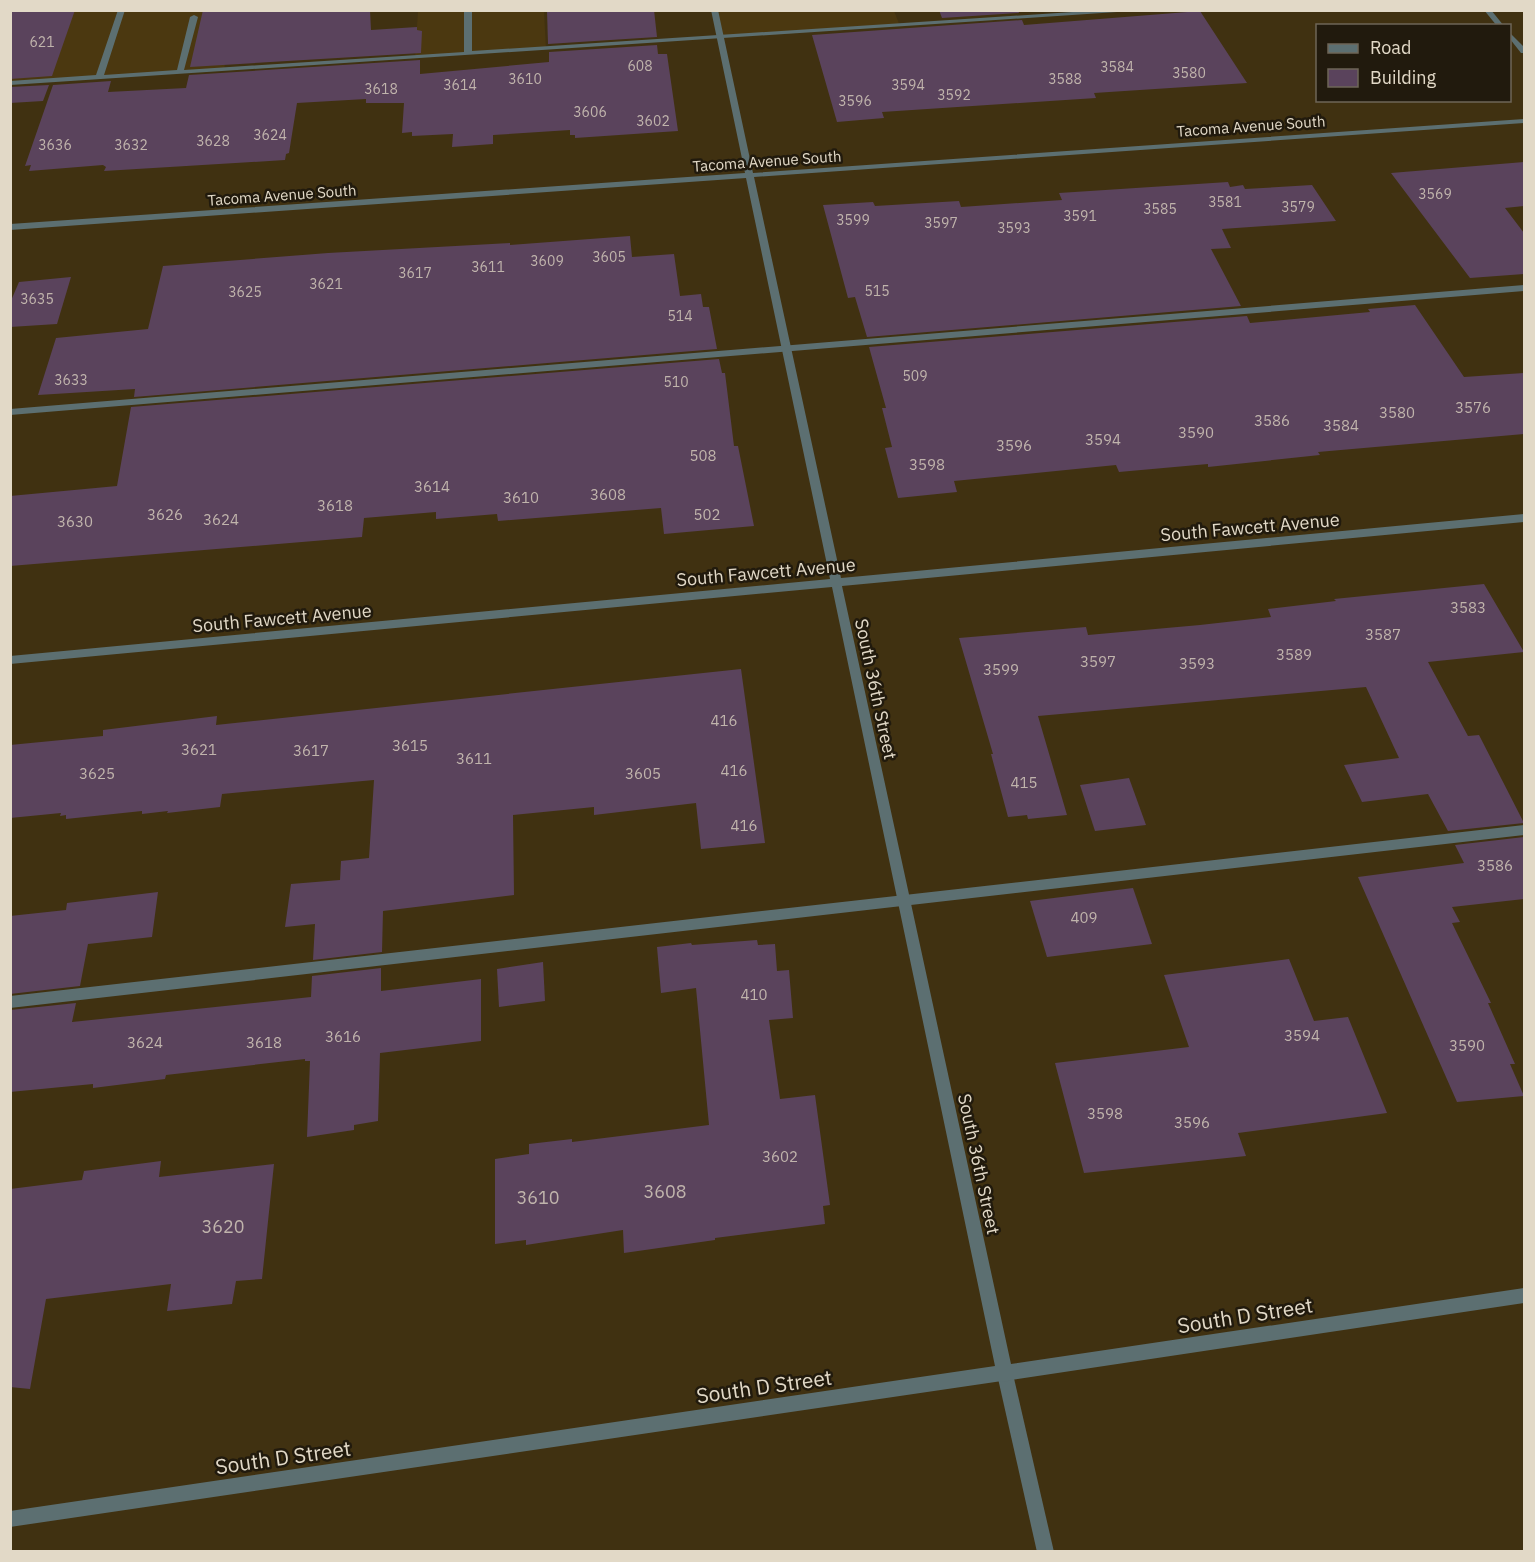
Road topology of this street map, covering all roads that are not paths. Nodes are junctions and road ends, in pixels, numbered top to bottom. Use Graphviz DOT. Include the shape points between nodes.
graph roads {
  1 [pos="122,10"];
  2 [pos="468,10"];
  3 [pos="714,10"];
  4 [pos="1144,10"];
  5 [pos="1487,10"];
  6 [pos="194,17"];
  7 [pos="1499,24"];
  8 [pos="1511,37"];
  9 [pos="720,38"];
  10 [pos="1524,51"];
  11 [pos="468,54"];
  12 [pos="180,72"];
  13 [pos="99,77"];
  14 [pos="10,83"];
  15 [pos="1524,121"];
  16 [pos="749,176"];
  17 [pos="10,228"];
  18 [pos="1524,288"];
  19 [pos="785,348"];
  20 [pos="10,412"];
  21 [pos="1524,518"];
  22 [pos="834,582"];
  23 [pos="10,660"];
  24 [pos="1524,830"];
  25 [pos="904,900"];
  26 [pos="10,1002"];
  27 [pos="1524,1296"];
  28 [pos="1005,1374"];
  29 [pos="10,1519"];
  30 [pos="1046,1551"];
  1 -- 13 [label="street"];
  2 -- 11 [label="street"];
  3 -- 9 [label="street, South 36th Street"];
  4 -- 9 [label="street"];
  5 -- 7 [label="street"];
  6 -- 12 [label="street"];
  8 -- 10 [label="street"];
  9 -- 11 [label="street"];
  9 -- 16 [label="street, South 36th Street"];
  11 -- 12 [label="street"];
  12 -- 13 [label="street"];
  13 -- 14 [label="street"];
  15 -- 16 [label="street, Tacoma Avenue South"];
  16 -- 17 [label="street, Tacoma Avenue South"];
  16 -- 19 [label="street, South 36th Street"];
  18 -- 19 [label="street"];
  19 -- 20 [label="street"];
  19 -- 22 [label="street, South 36th Street"];
  21 -- 22 [label="street, South Fawcett Avenue"];
  22 -- 23 [label="street, South Fawcett Avenue"];
  22 -- 25 [label="street, South 36th Street"];
  24 -- 25 [label="street"];
  25 -- 26 [label="street"];
  25 -- 28 [label="street, South 36th Street"];
  27 -- 28 [label="street, South D Street"];
  28 -- 29 [label="street, South D Street"];
  28 -- 30 [label="street, South 36th Street"];
}
